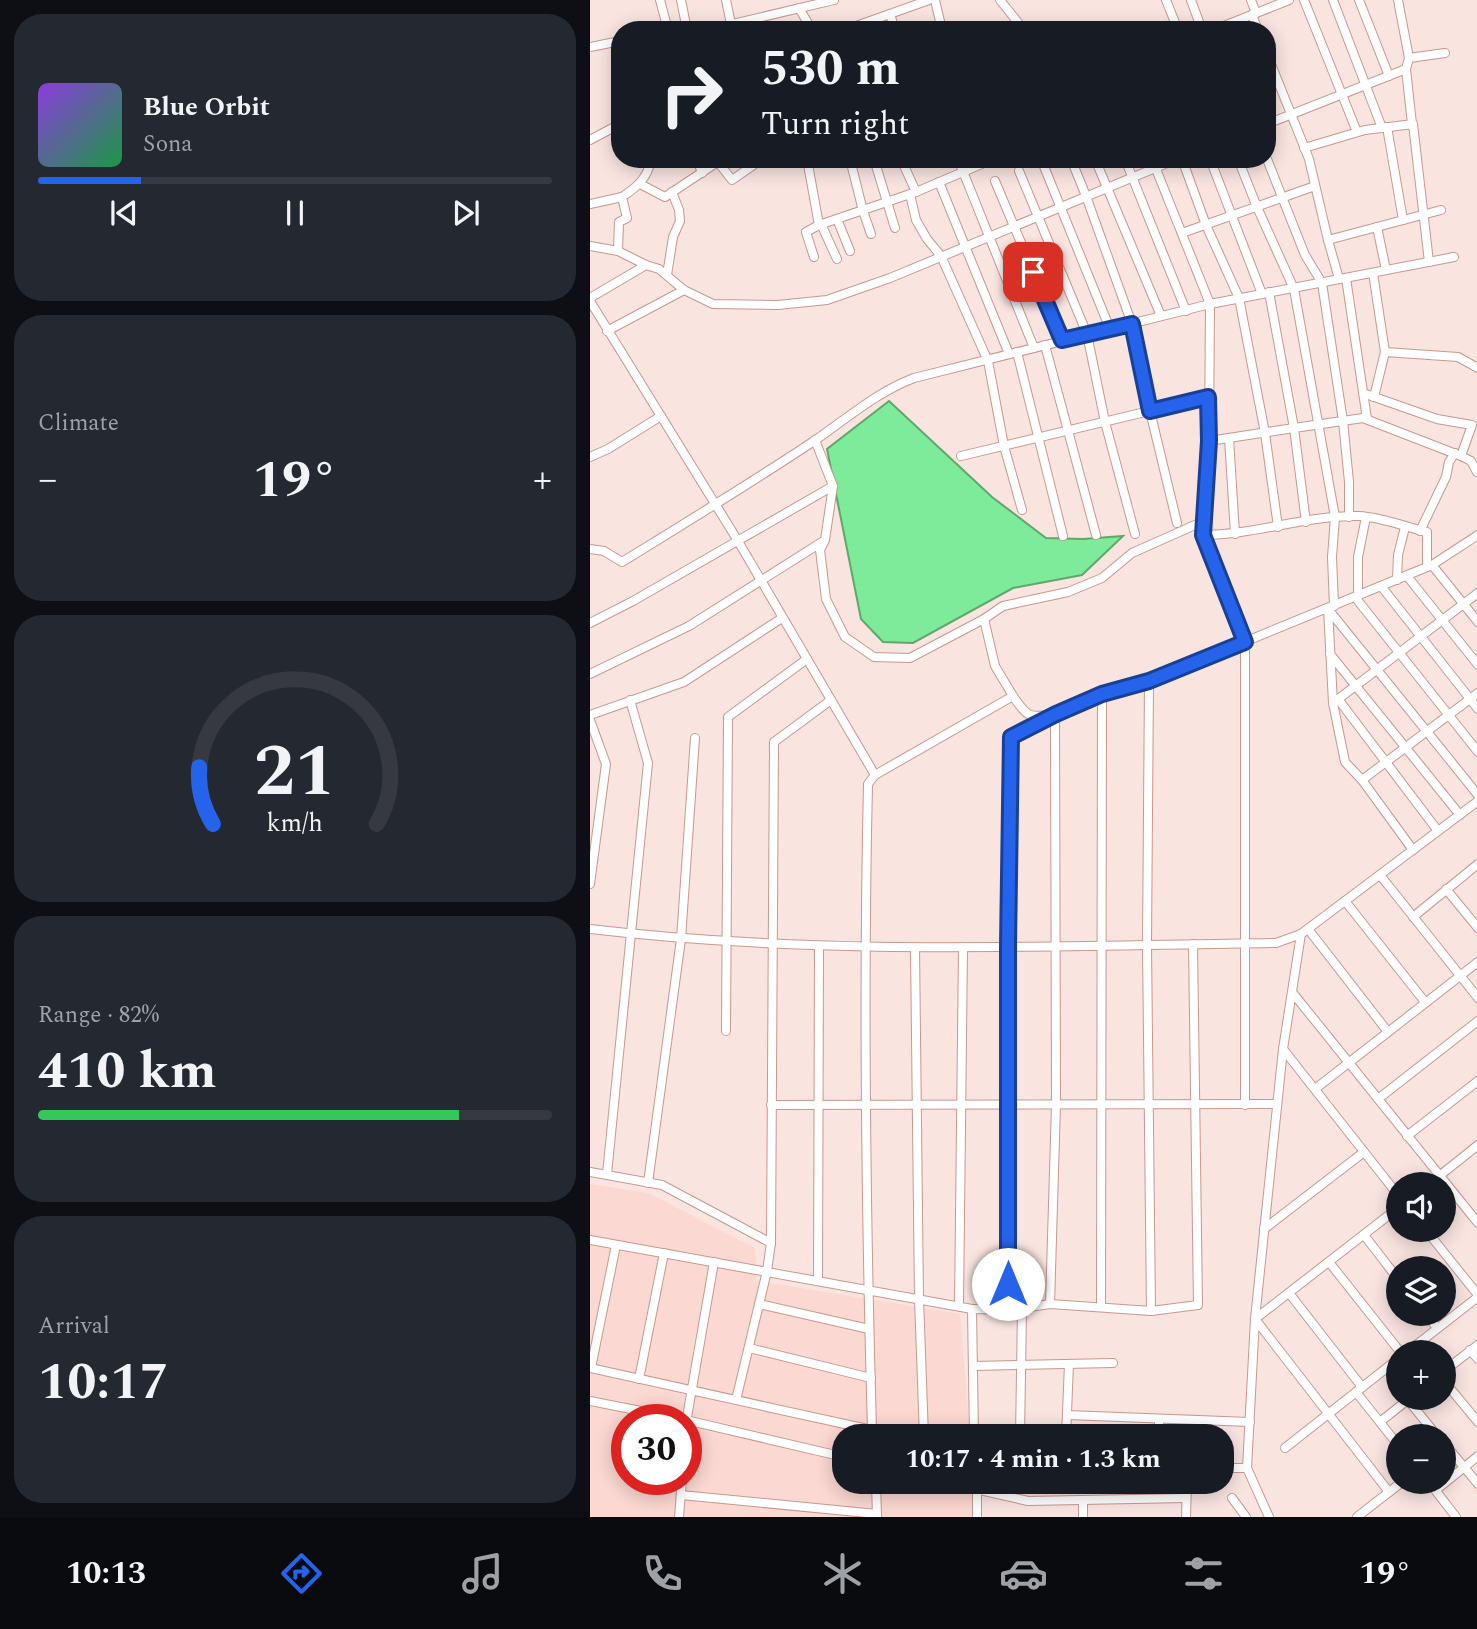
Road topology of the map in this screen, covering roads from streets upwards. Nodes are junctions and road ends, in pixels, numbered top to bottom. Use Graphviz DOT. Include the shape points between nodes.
graph roads {
  1 [pos="660,0"];
  2 [pos="681,0"];
  3 [pos="726,0"];
  4 [pos="780,0"];
  5 [pos="834,0"];
  6 [pos="929,0"];
  7 [pos="935,0"];
  8 [pos="1000,0"];
  9 [pos="1166,0"];
  10 [pos="1191,0"];
  11 [pos="1251,0"];
  12 [pos="1289,0"];
  13 [pos="1304,0"];
  14 [pos="1334,0"];
  15 [pos="1359,0"];
  16 [pos="1398,0"];
  17 [pos="818,2"];
  18 [pos="1278,2"];
  19 [pos="799,8"];
  20 [pos="782,12"];
  21 [pos="890,14"];
  22 [pos="1254,14"];
  23 [pos="666,21"];
  24 [pos="685,21"];
  25 [pos="730,21"];
  26 [pos="744,21"];
  27 [pos="807,21"];
  28 [pos="879,21"];
  29 [pos="892,21"];
  30 [pos="940,21"];
  31 [pos="1017,21"];
  32 [pos="1174,21"];
  33 [pos="1199,21"];
  34 [pos="1236,21"];
  35 [pos="1256,21"];
  36 [pos="611,43"];
  37 [pos="590,47"];
  38 [pos="1445,53"];
  39 [pos="1409,58"];
  40 [pos="1406,69"];
  41 [pos="1389,76"];
  42 [pos="1276,78"];
  43 [pos="1366,85"];
  44 [pos="1341,95"];
  45 [pos="1290,115"];
  46 [pos="1276,120"];
  47 [pos="1412,124"];
  48 [pos="1385,128"];
  49 [pos="611,129"];
  50 [pos="1357,132"];
  51 [pos="590,140"];
  52 [pos="1304,148"];
  53 [pos="650,168"];
  54 [pos="700,168"];
  55 [pos="710,168"];
  56 [pos="724,168"];
  57 [pos="749,168"];
  58 [pos="808,168"];
  59 [pos="852,168"];
  60 [pos="877,168"];
  61 [pos="904,168"];
  62 [pos="961,168"];
  63 [pos="972,168"];
  64 [pos="1045,168"];
  65 [pos="1075,168"];
  66 [pos="1099,168"];
  67 [pos="1130,168"];
  68 [pos="1146,168"];
  69 [pos="1156,168"];
  70 [pos="1184,168"];
  71 [pos="1213,168"];
  72 [pos="1242,168"];
  73 [pos="1270,168"];
  74 [pos="1019,171"];
  75 [pos="963,172"];
  76 [pos="702,173"];
  77 [pos="1133,177"];
  78 [pos="995,181"];
  79 [pos="939,183"];
  80 [pos="640,184"];
  81 [pos="1315,186"];
  82 [pos="1107,188"];
  83 [pos="672,192"];
  84 [pos="913,193"];
  85 [pos="1086,196"];
  86 [pos="622,197"];
  87 [pos="1281,198"];
  88 [pos="886,202"];
  89 [pos="590,204"];
  90 [pos="1061,206"];
  91 [pos="1257,207"];
  92 [pos="1441,210"];
  93 [pos="863,211"];
  94 [pos="1424,214"];
  95 [pos="1231,216"];
  96 [pos="1037,217"];
  97 [pos="837,219"];
  98 [pos="1403,220"];
  99 [pos="820,225"];
  100 [pos="1206,225"];
  101 [pos="1013,226"];
  102 [pos="1377,227"];
  103 [pos="895,228"];
  104 [pos="1182,233"];
  105 [pos="871,234"];
  106 [pos="990,236"];
  107 [pos="1328,240"];
  108 [pos="966,245"];
  109 [pos="590,246"];
  110 [pos="619,251"];
  111 [pos="850,251"];
  112 [pos="941,256"];
  113 [pos="814,257"];
  114 [pos="1454,257"];
  115 [pos="837,259"];
  116 [pos="1429,262"];
  117 [pos="646,265"];
  118 [pos="1386,270"];
  119 [pos="1373,273"];
  120 [pos="667,275"];
  121 [pos="1342,279"];
  122 [pos="1322,283"];
  123 [pos="1294,289"];
  124 [pos="684,290"];
  125 [pos="1265,293"];
  126 [pos="1239,298"];
  127 [pos="590,299"];
  128 [pos="1210,304"];
  129 [pos="1186,311"];
  130 [pos="1161,316"];
  131 [pos="1132,324"];
  132 [pos="1110,329"];
  133 [pos="607,331"];
  134 [pos="1087,334"];
  135 [pos="1062,340"];
  136 [pos="1045,345"];
  137 [pos="1034,348"];
  138 [pos="1385,352"];
  139 [pos="1013,353"];
  140 [pos="988,360"];
  141 [pos="1477,368"];
  142 [pos="1363,393"];
  143 [pos="1208,397"];
  144 [pos="1374,397"];
  145 [pos="1150,411"];
  146 [pos="661,416"];
  147 [pos="1367,419"];
  148 [pos="1343,421"];
  149 [pos="1105,422"];
  150 [pos="1318,425"];
  151 [pos="1294,428"];
  152 [pos="1068,430"];
  153 [pos="1265,433"];
  154 [pos="1037,438"];
  155 [pos="1229,438"];
  156 [pos="815,440"];
  157 [pos="1209,441"];
  158 [pos="1004,446"];
  159 [pos="1458,454"];
  160 [pos="961,456"];
  161 [pos="590,457"];
  162 [pos="1477,472"];
  163 [pos="833,486"];
  164 [pos="716,505"];
  165 [pos="1022,510"];
  166 [pos="1335,517"];
  167 [pos="1349,517"];
  168 [pos="1366,517"];
  169 [pos="1204,521"];
  170 [pos="1306,522"];
  171 [pos="1177,523"];
  172 [pos="1278,527"];
  173 [pos="1405,527"];
  174 [pos="1420,530"];
  175 [pos="1135,534"];
  176 [pos="1235,534"];
  177 [pos="1096,535"];
  178 [pos="1203,535"];
  179 [pos="1477,535"];
  180 [pos="1063,536"];
  181 [pos="825,540"];
  182 [pos="738,541"];
  183 [pos="590,550"];
  184 [pos="1430,566"];
  185 [pos="1407,576"];
  186 [pos="1397,580"];
  187 [pos="761,582"];
  188 [pos="1381,586"];
  189 [pos="1477,593"];
  190 [pos="1357,597"];
  191 [pos="1463,604"];
  192 [pos="1331,608"];
  193 [pos="782,618"];
  194 [pos="984,619"];
  195 [pos="1442,620"];
  196 [pos="1477,622"];
  197 [pos="590,623"];
  198 [pos="1420,636"];
  199 [pos="1245,642"];
  200 [pos="1399,653"];
  201 [pos="1330,654"];
  202 [pos="807,659"];
  203 [pos="1477,665"];
  204 [pos="1377,670"];
  205 [pos="590,674"];
  206 [pos="1149,681"];
  207 [pos="1356,686"];
  208 [pos="1477,693"];
  209 [pos="1102,694"];
  210 [pos="1014,696"];
  211 [pos="1469,699"];
  212 [pos="630,700"];
  213 [pos="831,700"];
  214 [pos="1336,701"];
  215 [pos="1477,709"];
  216 [pos="1056,714"];
  217 [pos="1448,715"];
  218 [pos="590,718"];
  219 [pos="1426,731"];
  220 [pos="696,738"];
  221 [pos="1405,747"];
  222 [pos="1477,752"];
  223 [pos="1386,761"];
  224 [pos="875,775"];
  225 [pos="1362,780"];
  226 [pos="1477,795"];
  227 [pos="1477,801"];
  228 [pos="1460,815"];
  229 [pos="1438,831"];
  230 [pos="593,841"];
  231 [pos="1413,850"];
  232 [pos="1477,864"];
  233 [pos="1380,875"];
  234 [pos="590,884"];
  235 [pos="1446,889"];
  236 [pos="1345,901"];
  237 [pos="1413,917"];
  238 [pos="1477,928"];
  239 [pos="590,929"];
  240 [pos="1305,932"];
  241 [pos="632,934"];
  242 [pos="681,939"];
  243 [pos="725,942"];
  244 [pos="771,944"];
  245 [pos="1193,944"];
  246 [pos="1245,944"];
  247 [pos="1103,945"];
  248 [pos="1147,945"];
  249 [pos="819,946"];
  250 [pos="1008,946"];
  251 [pos="1057,946"];
  252 [pos="864,947"];
  253 [pos="963,947"];
  254 [pos="915,948"];
  255 [pos="1477,962"];
  256 [pos="1459,976"];
  257 [pos="1292,992"];
  258 [pos="1477,998"];
  259 [pos="1425,1002"];
  260 [pos="1477,1021"];
  261 [pos="726,1031"];
  262 [pos="1388,1032"];
  263 [pos="1283,1049"];
  264 [pos="1349,1063"];
  265 [pos="1477,1081"];
  266 [pos="1314,1089"];
  267 [pos="1378,1099"];
  268 [pos="1277,1104"];
  269 [pos="771,1105"];
  270 [pos="819,1105"];
  271 [pos="866,1105"];
  272 [pos="917,1105"];
  273 [pos="961,1105"];
  274 [pos="1008,1105"];
  275 [pos="1056,1105"];
  276 [pos="1102,1105"];
  277 [pos="1149,1105"];
  278 [pos="1195,1105"];
  279 [pos="1244,1105"];
  280 [pos="1407,1136"];
  281 [pos="1477,1146"];
  282 [pos="1364,1152"];
  283 [pos="590,1172"];
  284 [pos="1436,1172"];
  285 [pos="1444,1172"];
  286 [pos="607,1174"];
  287 [pos="1386,1180"];
  288 [pos="648,1183"];
  289 [pos="1456,1197"];
  290 [pos="1386,1218"];
  291 [pos="1477,1223"];
  292 [pos="1264,1229"];
  293 [pos="1364,1235"];
  294 [pos="590,1240"];
  295 [pos="1435,1242"];
  296 [pos="771,1243"];
  297 [pos="616,1245"];
  298 [pos="664,1253"];
  299 [pos="714,1262"];
  300 [pos="1329,1262"];
  301 [pos="1386,1263"];
  302 [pos="767,1271"];
  303 [pos="818,1280"];
  304 [pos="868,1290"];
  305 [pos="1289,1293"];
  306 [pos="1477,1296"];
  307 [pos="919,1299"];
  308 [pos="759,1304"];
  309 [pos="1050,1304"];
  310 [pos="1101,1306"];
  311 [pos="959,1307"];
  312 [pos="1022,1308"];
  313 [pos="972,1309"];
  314 [pos="1008,1310"];
  315 [pos="1151,1311"];
  316 [pos="1255,1319"];
  317 [pos="1437,1328"];
  318 [pos="869,1329"];
  319 [pos="1392,1340"];
  320 [pos="1421,1340"];
  321 [pos="1474,1347"];
  322 [pos="749,1348"];
  323 [pos="1477,1359"];
  324 [pos="1456,1361"];
  325 [pos="1113,1363"];
  326 [pos="1070,1364"];
  327 [pos="1021,1365"];
  328 [pos="973,1366"];
  329 [pos="590,1368"];
  330 [pos="1386,1369"];
  331 [pos="871,1378"];
  332 [pos="639,1379"];
  333 [pos="690,1390"];
  334 [pos="1359,1390"];
  335 [pos="1456,1396"];
  336 [pos="736,1400"];
  337 [pos="590,1401"];
  338 [pos="688,1404"];
  339 [pos="611,1405"];
  340 [pos="1395,1410"];
  341 [pos="1417,1410"];
  342 [pos="1328,1414"];
  343 [pos="1067,1415"];
  344 [pos="1159,1419"];
  345 [pos="1250,1422"];
  346 [pos="1380,1422"];
  347 [pos="1477,1422"];
  348 [pos="845,1424"];
  349 [pos="872,1424"];
  350 [pos="924,1424"];
  351 [pos="974,1424"];
  352 [pos="1020,1424"];
  353 [pos="1067,1424"];
  354 [pos="1159,1424"];
  355 [pos="1428,1424"];
  356 [pos="702,1425"];
  357 [pos="1386,1430"];
  358 [pos="1285,1448"];
  359 [pos="832,1454"];
  360 [pos="1477,1456"];
  361 [pos="1456,1457"];
  362 [pos="1464,1467"];
  363 [pos="1234,1468"];
  364 [pos="1247,1468"];
  365 [pos="1456,1473"];
  366 [pos="1477,1484"];
  367 [pos="1386,1488"];
  368 [pos="876,1494"];
  369 [pos="977,1494"];
  370 [pos="992,1494"];
  371 [pos="1186,1494"];
  372 [pos="1386,1494"];
  373 [pos="1438,1494"];
  374 [pos="681,1495"];
  375 [pos="1186,1498"];
  376 [pos="1232,1498"];
  377 [pos="1083,1500"];
  378 [pos="877,1516"];
  379 [pos="679,1517"];
  380 [pos="977,1517"];
  381 [pos="1083,1517"];
  382 [pos="1186,1517"];
  383 [pos="1246,1517"];
  384 [pos="1269,1517"];
  385 [pos="1357,1517"];
  386 [pos="1456,1517"];
  1 -- 23 [label="street"];
  2 -- 24 [label="street"];
  3 -- 25 [label="street"];
  4 -- 20 [label="street"];
  5 -- 17 [label="street"];
  6 -- 21 [label="street"];
  7 -- 30 [label="street"];
  8 -- 31 [label="street"];
  9 -- 32 [label="street"];
  10 -- 33 [label="street"];
  11 -- 22 [label="street"];
  12 -- 18 [label="street"];
  13 -- 44 [label="street"];
  14 -- 43 [label="street"];
  15 -- 41 [label="street"];
  16 -- 39 [label="street"];
  17 -- 19 [label="street"];
  18 -- 22 [label="street"];
  19 -- 20 [label="street"];
  19 -- 27 [label="street"];
  20 -- 26 [label="street"];
  21 -- 28 [label="street"];
  21 -- 29 [label="street"];
  22 -- 34 [label="street"];
  22 -- 35 [label="street"];
  36 -- 37 [label="street"];
  38 -- 39 [label="street"];
  39 -- 40 [label="street"];
  40 -- 41 [label="street"];
  40 -- 47 [label="street"];
  41 -- 43 [label="street"];
  42 -- 45 [label="street"];
  43 -- 44 [label="street"];
  43 -- 48 [label="street"];
  44 -- 45 [label="street"];
  44 -- 50 [label="street"];
  45 -- 46 [label="street"];
  45 -- 52 [label="street"];
  47 -- 48 [label="street"];
  47 -- 94 [label="street"];
  48 -- 50 [label="street"];
  48 -- 98 [label="street"];
  49 -- 51 [label="street"];
  50 -- 52 [label="street"];
  52 -- 81 [label="street"];
  53 -- 80 [label="street"];
  54 -- 76 [label="street"];
  55 -- 76 [label="street"];
  56 -- 57 [label="street" via="732,180"];
  58 -- 99 [label="street"];
  59 -- 93 [label="street"];
  60 -- 88 [label="street"];
  61 -- 84 [label="street"];
  62 -- 75 [label="street"];
  63 -- 75 [label="street"];
  64 -- 90 [label="street"];
  65 -- 85 [label="street"];
  66 -- 82 [label="street"];
  67 -- 77 [label="street"];
  68 -- 77 [label="street"];
  69 -- 104 [label="street"];
  70 -- 100 [label="street"];
  71 -- 95 [label="street"];
  72 -- 91 [label="street"];
  73 -- 87 [label="street"];
  74 -- 96 [label="street"];
  75 -- 79 [label="street"];
  75 -- 106 [label="street"];
  76 -- 83 [label="street"];
  77 -- 82 [label="street"];
  77 -- 129 [label="street"];
  78 -- 101 [label="street"];
  79 -- 84 [label="street"];
  79 -- 108 [label="street"];
  80 -- 83 [label="street" via="665,197"];
  80 -- 86 [label="street"];
  81 -- 87 [label="street"];
  81 -- 107 [label="street"];
  82 -- 85 [label="street"];
  82 -- 130 [label="street"];
  83 -- 120 [label="street" via="680,221"];
  84 -- 88 [label="street"];
  84 -- 112 [label="street" via="916,220"];
  85 -- 90 [label="street"];
  85 -- 131 [label="street"];
  86 -- 89 [label="street"];
  86 -- 110 [label="street" via="627,218 619,222"];
  87 -- 91 [label="street"];
  87 -- 122 [label="street"];
  88 -- 93 [label="street"];
  88 -- 103 [label="street"];
  90 -- 96 [label="street"];
  90 -- 132 [label="street"];
  91 -- 95 [label="street"];
  91 -- 123 [label="street"];
  92 -- 94 [label="street"];
  93 -- 97 [label="street"];
  93 -- 105 [label="street"];
  94 -- 98 [label="street"];
  94 -- 116 [label="street"];
  95 -- 100 [label="street"];
  95 -- 125 [label="street"];
  96 -- 101 [label="street"];
  96 -- 134 [label="street"];
  97 -- 99 [label="street"];
  97 -- 111 [label="street"];
  98 -- 102 [label="street"];
  99 -- 113 [label="street" via="806,232"];
  99 -- 115 [label="street"];
  100 -- 104 [label="street"];
  100 -- 126 [label="street"];
  101 -- 106 [label="street"];
  101 -- 135 [label="street"];
  102 -- 107 [label="street"];
  102 -- 118 [label="street"];
  104 -- 128 [label="street"];
  106 -- 108 [label="street"];
  106 -- 137 [label="street"];
  107 -- 121 [label="street"];
  108 -- 112 [label="street"];
  108 -- 139 [label="street"];
  109 -- 110 [label="street"];
  110 -- 117 [label="street"];
  112 -- 124 [label="street" via="827,300 713,304"];
  112 -- 140 [label="street"];
  114 -- 116 [label="street"];
  116 -- 118 [label="street"];
  117 -- 120 [label="street"];
  117 -- 127 [label="street"];
  118 -- 119 [label="street"];
  119 -- 121 [label="street"];
  119 -- 138 [label="street"];
  120 -- 124 [label="street"];
  121 -- 122 [label="street"];
  121 -- 142 [label="street"];
  122 -- 123 [label="street"];
  122 -- 148 [label="street"];
  123 -- 125 [label="street"];
  123 -- 150 [label="street"];
  124 -- 133 [label="street"];
  125 -- 126 [label="street"];
  125 -- 151 [label="street"];
  126 -- 128 [label="street"];
  126 -- 153 [label="street"];
  127 -- 133 [label="street"];
  128 -- 129 [label="street"];
  128 -- 143 [label="street"];
  129 -- 130 [label="street"];
  130 -- 131 [label="street"];
  131 -- 132 [label="street"];
  131 -- 145 [label="street"];
  132 -- 134 [label="street"];
  133 -- 146 [label="street"];
  134 -- 135 [label="street"];
  134 -- 149 [label="street"];
  135 -- 136 [label="street"];
  136 -- 137 [label="street"];
  136 -- 152 [label="street"];
  137 -- 139 [label="street"];
  138 -- 141 [label="street" via="1458,357"];
  138 -- 144 [label="street"];
  139 -- 140 [label="street"];
  139 -- 154 [label="street"];
  140 -- 156 [label="street" via="902,383"];
  140 -- 158 [label="street"];
  142 -- 144 [label="street"];
  142 -- 147 [label="street"];
  143 -- 145 [label="street"];
  143 -- 157 [label="street"];
  144 -- 159 [label="street" via="1437,419 1472,425"];
  145 -- 149 [label="street"];
  145 -- 171 [label="street"];
  146 -- 161 [label="street"];
  146 -- 164 [label="street"];
  147 -- 148 [label="street"];
  147 -- 159 [label="street"];
  148 -- 150 [label="street"];
  148 -- 167 [label="street"];
  149 -- 152 [label="street"];
  149 -- 175 [label="street"];
  150 -- 151 [label="street"];
  150 -- 166 [label="street"];
  151 -- 153 [label="street"];
  151 -- 170 [label="street"];
  152 -- 154 [label="street"];
  152 -- 177 [label="street"];
  153 -- 155 [label="street"];
  153 -- 172 [label="street"];
  154 -- 158 [label="street"];
  154 -- 180 [label="street"];
  155 -- 157 [label="street"];
  155 -- 176 [label="street"];
  156 -- 163 [label="street"];
  156 -- 164 [label="street"];
  157 -- 169 [label="street"];
  158 -- 160 [label="street"];
  158 -- 165 [label="street"];
  159 -- 162 [label="street" via="1471,461"];
  159 -- 174 [label="street" via="1449,462"];
  163 -- 181 [label="street"];
  163 -- 182 [label="street"];
  164 -- 182 [label="street"];
  164 -- 183 [label="street" via="622,562 604,551"];
  166 -- 167 [label="street"];
  166 -- 170 [label="street"];
  166 -- 192 [label="street"];
  167 -- 168 [label="street"];
  168 -- 173 [label="street"];
  168 -- 190 [label="street"];
  169 -- 178 [label="street"];
  169 -- 194 [label="street" via="1132,553 1102,578 1068,592 1003,606"];
  170 -- 172 [label="street"];
  172 -- 176 [label="street"];
  173 -- 174 [label="street"];
  173 -- 186 [label="street"];
  174 -- 184 [label="street" via="1427,533"];
  176 -- 178 [label="street"];
  178 -- 199 [label="street"];
  179 -- 184 [label="street"];
  181 -- 187 [label="street"];
  181 -- 194 [label="street" via="820,550 826,599 845,638 874,657 910,657"];
  182 -- 187 [label="street"];
  182 -- 197 [label="street"];
  184 -- 185 [label="street"];
  184 -- 191 [label="street"];
  185 -- 186 [label="street"];
  185 -- 195 [label="street"];
  186 -- 188 [label="street"];
  187 -- 193 [label="street"];
  187 -- 205 [label="street" via="689,626"];
  188 -- 190 [label="street"];
  188 -- 198 [label="street"];
  189 -- 191 [label="street"];
  190 -- 192 [label="street"];
  190 -- 200 [label="street"];
  191 -- 195 [label="street"];
  191 -- 196 [label="street"];
  192 -- 199 [label="street"];
  192 -- 201 [label="street"];
  192 -- 204 [label="street"];
  193 -- 202 [label="street"];
  193 -- 212 [label="street" via="684,682"];
  194 -- 210 [label="street" via="995,666"];
  195 -- 198 [label="street"];
  195 -- 203 [label="street"];
  198 -- 200 [label="street"];
  198 -- 211 [label="street"];
  199 -- 206 [label="street"];
  199 -- 246 [label="street"];
  200 -- 204 [label="street"];
  200 -- 217 [label="street"];
  201 -- 207 [label="street"];
  201 -- 214 [label="street"];
  202 -- 213 [label="street"];
  202 -- 243 [label="street" via="728,717"];
  204 -- 207 [label="street"];
  204 -- 219 [label="street"];
  206 -- 209 [label="street"];
  206 -- 248 [label="street"];
  207 -- 214 [label="street"];
  207 -- 221 [label="street"];
  208 -- 211 [label="street"];
  209 -- 216 [label="street"];
  209 -- 247 [label="street"];
  210 -- 216 [label="street" via="1026,715"];
  210 -- 224 [label="street"];
  211 -- 215 [label="street"];
  211 -- 217 [label="street"];
  212 -- 218 [label="street"];
  212 -- 241 [label="street" via="648,763"];
  213 -- 224 [label="street"];
  213 -- 244 [label="street" via="774,742"];
  214 -- 223 [label="street"];
  214 -- 225 [label="street" via="1345,762"];
  216 -- 250 [label="street" via="1011,737"];
  216 -- 251 [label="street"];
  217 -- 219 [label="street"];
  217 -- 222 [label="street"];
  218 -- 230 [label="street" via="606,764"];
  219 -- 221 [label="street"];
  219 -- 226 [label="street"];
  220 -- 242 [label="street"];
  221 -- 223 [label="street"];
  221 -- 228 [label="street"];
  223 -- 225 [label="street"];
  223 -- 229 [label="street"];
  224 -- 252 [label="street" via="868,784"];
  225 -- 231 [label="street"];
  227 -- 228 [label="street"];
  228 -- 229 [label="street"];
  229 -- 231 [label="street"];
  230 -- 234 [label="street"];
  231 -- 233 [label="street"];
  232 -- 235 [label="street"];
  233 -- 236 [label="street"];
  233 -- 237 [label="street"];
  235 -- 237 [label="street"];
  235 -- 238 [label="street"];
  236 -- 240 [label="street"];
  236 -- 259 [label="street"];
  237 -- 256 [label="street"];
  239 -- 241 [label="street"];
  240 -- 246 [label="street" via="1276,943"];
  240 -- 257 [label="street"];
  240 -- 262 [label="street"];
  241 -- 242 [label="street"];
  241 -- 286 [label="street"];
  242 -- 243 [label="street"];
  242 -- 288 [label="street"];
  243 -- 244 [label="street"];
  243 -- 261 [label="street"];
  244 -- 249 [label="street"];
  244 -- 269 [label="street"];
  245 -- 246 [label="street"];
  245 -- 248 [label="street"];
  245 -- 278 [label="street"];
  246 -- 279 [label="street"];
  247 -- 248 [label="street"];
  247 -- 251 [label="street"];
  247 -- 276 [label="street"];
  248 -- 277 [label="street"];
  249 -- 252 [label="street"];
  249 -- 270 [label="street"];
  250 -- 251 [label="street"];
  250 -- 253 [label="street"];
  250 -- 274 [label="street"];
  251 -- 275 [label="street"];
  252 -- 254 [label="street"];
  252 -- 271 [label="street"];
  253 -- 254 [label="street"];
  253 -- 273 [label="street"];
  254 -- 272 [label="street"];
  255 -- 256 [label="street"];
  256 -- 258 [label="street"];
  256 -- 259 [label="street"];
  257 -- 263 [label="street"];
  257 -- 264 [label="street"];
  259 -- 262 [label="street"];
  260 -- 267 [label="street"];
  262 -- 264 [label="street"];
  263 -- 266 [label="street"];
  263 -- 268 [label="street"];
  264 -- 266 [label="street"];
  264 -- 267 [label="street"];
  265 -- 280 [label="street"];
  266 -- 282 [label="street"];
  267 -- 280 [label="street"];
  268 -- 279 [label="street"];
  268 -- 292 [label="street"];
  269 -- 270 [label="street"];
  269 -- 296 [label="street"];
  270 -- 271 [label="street"];
  270 -- 303 [label="street"];
  271 -- 272 [label="street"];
  271 -- 304 [label="street"];
  272 -- 273 [label="street"];
  272 -- 307 [label="street"];
  273 -- 274 [label="street"];
  273 -- 311 [label="street"];
  274 -- 275 [label="street"];
  274 -- 314 [label="street"];
  275 -- 276 [label="street"];
  275 -- 309 [label="street"];
  276 -- 277 [label="street"];
  276 -- 310 [label="street"];
  277 -- 278 [label="street"];
  277 -- 315 [label="street"];
  278 -- 279 [label="street"];
  278 -- 315 [label="street" via="1198,1305"];
  280 -- 284 [label="street"];
  281 -- 285 [label="street"];
  282 -- 287 [label="street"];
  282 -- 292 [label="street"];
  283 -- 286 [label="street"];
  286 -- 288 [label="street"];
  288 -- 296 [label="street" via="662,1185"];
  289 -- 291 [label="street"];
  290 -- 293 [label="street"];
  292 -- 316 [label="street"];
  293 -- 300 [label="street"];
  293 -- 301 [label="street"];
  294 -- 297 [label="street"];
  295 -- 306 [label="street"];
  296 -- 302 [label="street"];
  297 -- 298 [label="street"];
  297 -- 329 [label="street"];
  298 -- 299 [label="street"];
  298 -- 332 [label="street"];
  299 -- 302 [label="street"];
  299 -- 333 [label="street"];
  300 -- 305 [label="street"];
  300 -- 319 [label="street"];
  302 -- 303 [label="street"];
  302 -- 308 [label="street"];
  303 -- 304 [label="street"];
  304 -- 307 [label="street"];
  304 -- 318 [label="street"];
  305 -- 316 [label="street"];
  305 -- 334 [label="street"];
  306 -- 317 [label="street"];
  307 -- 311 [label="street"];
  307 -- 350 [label="street"];
  308 -- 318 [label="street"];
  308 -- 322 [label="street"];
  309 -- 310 [label="street"];
  309 -- 312 [label="street"];
  310 -- 315 [label="street"];
  311 -- 313 [label="street"];
  312 -- 314 [label="street"];
  312 -- 327 [label="street"];
  313 -- 314 [label="street"];
  313 -- 328 [label="street"];
  316 -- 342 [label="street"];
  316 -- 345 [label="street"];
  317 -- 320 [label="street"];
  318 -- 331 [label="street"];
  321 -- 323 [label="street"];
  321 -- 324 [label="street"];
  322 -- 331 [label="street"];
  322 -- 336 [label="street"];
  325 -- 326 [label="street"];
  326 -- 327 [label="street"];
  326 -- 343 [label="street"];
  327 -- 328 [label="street"];
  327 -- 352 [label="street"];
  328 -- 351 [label="street"];
  329 -- 332 [label="street"];
  330 -- 334 [label="street"];
  331 -- 349 [label="street"];
  332 -- 333 [label="street"];
  333 -- 336 [label="street"];
  333 -- 338 [label="street"];
  334 -- 342 [label="street"];
  334 -- 346 [label="street"];
  335 -- 347 [label="street"];
  336 -- 348 [label="street"];
  337 -- 339 [label="street"];
  340 -- 346 [label="street"];
  341 -- 355 [label="street"];
  342 -- 358 [label="street"];
  342 -- 367 [label="street"];
  343 -- 344 [label="street"];
  343 -- 353 [label="street"];
  344 -- 345 [label="street"];
  344 -- 354 [label="street"];
  345 -- 364 [label="street"];
  346 -- 357 [label="street"];
  356 -- 359 [label="street"];
  360 -- 362 [label="street"];
  361 -- 362 [label="street"];
  362 -- 365 [label="street"];
  362 -- 366 [label="street"];
  363 -- 364 [label="street"];
  364 -- 384 [label="street"];
  368 -- 378 [label="street"];
  369 -- 380 [label="street"];
  370 -- 377 [label="street" via="1028,1501"];
  371 -- 375 [label="street"];
  372 -- 385 [label="street"];
  373 -- 386 [label="street"];
  374 -- 378 [label="street"];
  374 -- 379 [label="street"];
  375 -- 377 [label="street"];
  375 -- 382 [label="street"];
  376 -- 383 [label="street"];
  377 -- 381 [label="street"];
}
